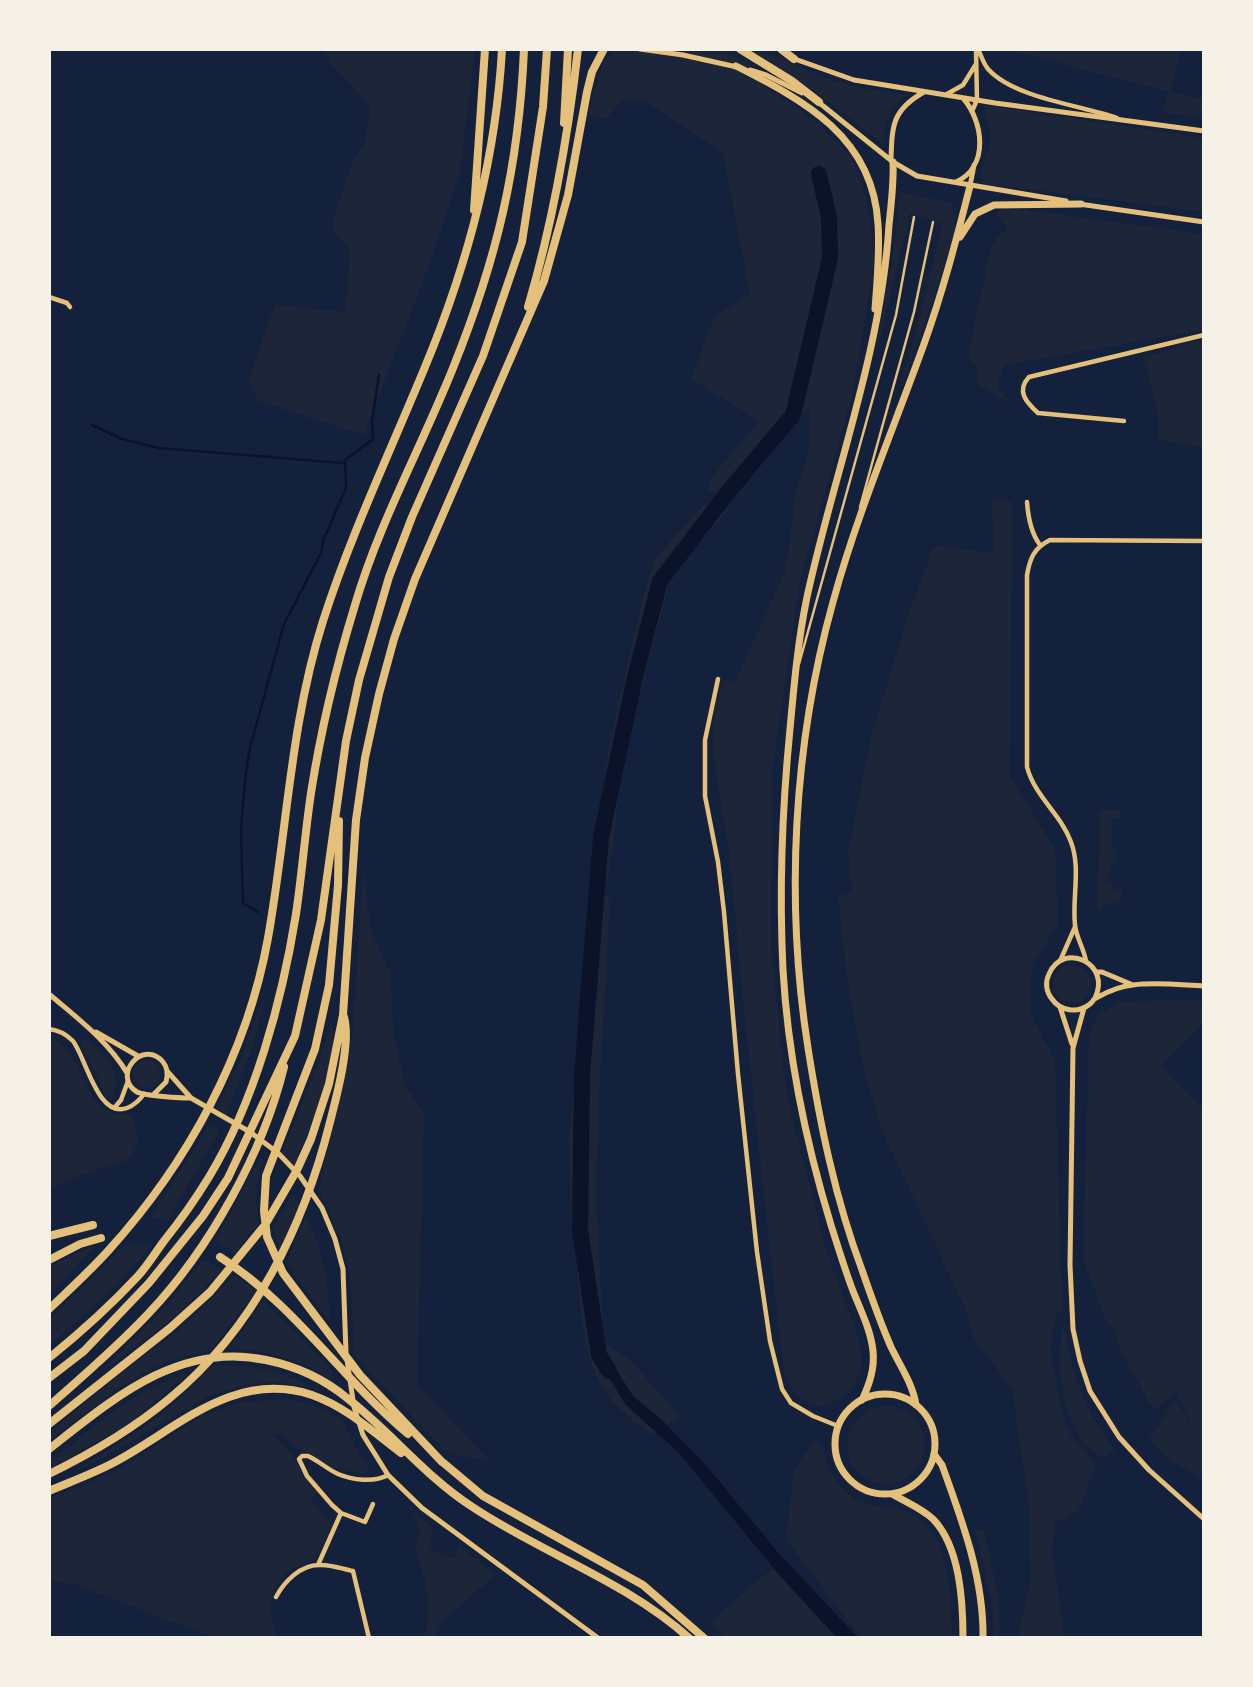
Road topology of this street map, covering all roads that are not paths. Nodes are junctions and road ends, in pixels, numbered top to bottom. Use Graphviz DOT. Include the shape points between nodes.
graph roads {
  1 [pos="485,49"];
  2 [pos="502,49"];
  3 [pos="524,49"];
  4 [pos="547,49"];
  5 [pos="568,49"];
  6 [pos="578,49"];
  7 [pos="604,49"];
  8 [pos="640,49"];
  9 [pos="740,49"];
  10 [pos="774,49"];
  11 [pos="781,49"];
  12 [pos="977,49"];
  13 [pos="648,50"];
  14 [pos="794,59"];
  15 [pos="976,63"];
  16 [pos="736,66"];
  17 [pos="924,92"];
  18 [pos="946,95"];
  19 [pos="964,98"];
  20 [pos="977,100"];
  21 [pos="819,102"];
  22 [pos="973,109"];
  23 [pos="1121,119"];
  24 [pos="1204,131"];
  25 [pos="562,160"];
  26 [pos="892,161"];
  27 [pos="974,165"];
  28 [pos="956,182"];
  29 [pos="970,186"];
  30 [pos="1081,204"];
  31 [pos="914,217"];
  32 [pos="933,222"];
  33 [pos="1204,222"];
  34 [pos="473,225"];
  35 [pos="958,241"];
  36 [pos="49,297"];
  37 [pos="71,307"];
  38 [pos="874,327"];
  39 [pos="1204,335"];
  40 [pos="518,340"];
  41 [pos="1124,421"];
  42 [pos="1027,502"];
  43 [pos="1204,541"];
  44 [pos="850,544"];
  45 [pos="1040,545"];
  46 [pos="718,678"];
  47 [pos="794,683"];
  48 [pos="339,790"];
  49 [pos="1075,926"];
  50 [pos="1060,961"];
  51 [pos="1086,961"];
  52 [pos="1096,972"];
  53 [pos="1133,985"];
  54 [pos="1204,986"];
  55 [pos="49,994"];
  56 [pos="1095,998"];
  57 [pos="1060,1007"];
  58 [pos="1084,1008"];
  59 [pos="343,1014"];
  60 [pos="49,1029"];
  61 [pos="91,1029"];
  62 [pos="1073,1048"];
  63 [pos="138,1056"];
  64 [pos="286,1058"];
  65 [pos="167,1071"];
  66 [pos="127,1073"];
  67 [pos="128,1081"];
  68 [pos="144,1094"];
  69 [pos="154,1094"];
  70 [pos="191,1098"];
  71 [pos="115,1107"];
  72 [pos="93,1225"];
  73 [pos="49,1236"];
  74 [pos="101,1238"];
  75 [pos="220,1257"];
  76 [pos="49,1260"];
  77 [pos="49,1309"];
  78 [pos="49,1358"];
  79 [pos="49,1378"];
  80 [pos="862,1400"];
  81 [pos="916,1405"];
  82 [pos="49,1406"];
  83 [pos="49,1423"];
  84 [pos="838,1426"];
  85 [pos="49,1449"];
  86 [pos="934,1454"];
  87 [pos="442,1462"];
  88 [pos="421,1466"];
  89 [pos="49,1474"];
  90 [pos="388,1475"];
  91 [pos="49,1490"];
  92 [pos="892,1494"];
  93 [pos="373,1504"];
  94 [pos="341,1513"];
  95 [pos="1204,1519"];
  96 [pos="318,1564"];
  97 [pos="276,1597"];
  98 [pos="369,1638"];
  99 [pos="598,1638"];
  100 [pos="689,1638"];
  101 [pos="704,1638"];
  102 [pos="963,1638"];
  103 [pos="983,1638"];
  1 -- 34 [label="highway"];
  2 -- 34 [label="highway" via="494,136"];
  3 -- 78 [label="highway" via="520,118 500,231 457,359 384,522 356,602 327,704 296,916 274,1016 243,1108 210,1175 139,1275"];
  4 -- 48 [label="highway" via="522,242 484,356 389,577 359,680"];
  5 -- 25 [label="highway"];
  6 -- 25 [label="highway"];
  7 -- 40 [label="highway" via="587,92 556,242"];
  8 -- 13 [label="street"];
  9 -- 21 [label="highway"];
  10 -- 14 [label="street"];
  11 -- 14 [label="highway"];
  12 -- 15 [label="street"];
  12 -- 23 [label="street" via="986,67 1001,80"];
  13 -- 16 [label="street"];
  14 -- 17 [label="street" via="854,80"];
  15 -- 18 [label="street" via="963,85"];
  15 -- 20 [label="street"];
  16 -- 21 [label="street" via="766,75"];
  16 -- 38 [label="main road" via="815,111 835,127 864,167 878,222"];
  17 -- 18 [label="street"];
  17 -- 26 [label="street" via="906,104 894,120"];
  18 -- 19 [label="street"];
  19 -- 20 [label="street"];
  19 -- 22 [label="street"];
  20 -- 22 [label="street"];
  20 -- 23 [label="street"];
  21 -- 26 [label="street"];
  22 -- 27 [label="street" via="981,139"];
  23 -- 24 [label="street"];
  25 -- 40 [label="highway" via="549,231"];
  26 -- 28 [label="street" via="917,176"];
  26 -- 38 [label="main road" via="888,244"];
  27 -- 28 [label="street"];
  27 -- 29 [label="street"];
  28 -- 29 [label="street"];
  29 -- 30 [label="street"];
  29 -- 35 [label="main road"];
  30 -- 33 [label="street"];
  30 -- 35 [label="main road" via="994,205 975,214"];
  31 -- 47 [label="lane" via="896,315"];
  32 -- 44 [label="lane" via="914,312"];
  34 -- 77 [label="highway" via="426,364 351,542 322,625 292,761 267,942 242,1033 219,1088 174,1168 107,1252"];
  35 -- 44 [label="main road"];
  36 -- 37 [label="street"];
  38 -- 47 [label="main road" via="807,596"];
  39 -- 41 [label="street" via="1029,377 1023,383 1022,394 1038,413"];
  40 -- 59 [label="highway" via="415,579 379,694 356,820"];
  42 -- 45 [label="street"];
  43 -- 45 [label="street" via="1050,540"];
  44 -- 81 [label="main road" via="832,603 806,731 796,862 801,995 818,1109 839,1198 860,1265"];
  45 -- 49 [label="street" via="1029,561 1027,575 1027,767 1038,794 1073,846"];
  46 -- 84 [label="street" via="705,740 705,796 721,887 737,1074 770,1341 782,1389 791,1404"];
  47 -- 80 [label="main road" via="781,831 783,973 811,1150 873,1351 870,1383"];
  48 -- 64 [label="highway" via="306,996"];
  48 -- 87 [label="highway" via="338,885 329,985 315,1049 266,1176 267,1237 283,1273 360,1376"];
  49 -- 50 [label="street"];
  49 -- 51 [label="street"];
  50 -- 51 [label="street"];
  50 -- 57 [label="street" via="1047,980 1049,996"];
  51 -- 52 [label="street"];
  52 -- 53 [label="street"];
  52 -- 56 [label="street"];
  53 -- 54 [label="street"];
  53 -- 56 [label="street"];
  55 -- 61 [label="street"];
  56 -- 58 [label="street"];
  57 -- 58 [label="street"];
  57 -- 62 [label="street"];
  58 -- 62 [label="street"];
  59 -- 83 [label="highway" via="320,1113 297,1170 251,1245 170,1328"];
  59 -- 89 [label="highway" via="347,1029 338,1091 321,1155 286,1247 245,1316 186,1384 128,1430"];
  60 -- 71 [label="street" via="63,1033 75,1044 99,1093"];
  61 -- 63 [label="street"];
  61 -- 66 [label="street"];
  62 -- 95 [label="street" via="1070,1265 1073,1329 1080,1362 1100,1409 1119,1437"];
  63 -- 65 [label="street" via="157,1056"];
  63 -- 66 [label="street"];
  64 -- 79 [label="highway" via="228,1178 203,1216 149,1283 83,1351"];
  64 -- 82 [label="highway" via="277,1097 243,1173 184,1270 132,1330"];
  65 -- 69 [label="street" via="166,1082"];
  65 -- 70 [label="street"];
  66 -- 67 [label="street"];
  67 -- 68 [label="street"];
  67 -- 71 [label="street"];
  68 -- 69 [label="street"];
  68 -- 71 [label="street" via="128,1107"];
  69 -- 70 [label="street"];
  70 -- 90 [label="street" via="278,1153 322,1208 343,1269 346,1353 354,1407 363,1435"];
  72 -- 73 [label="highway"];
  74 -- 76 [label="highway"];
  75 -- 87 [label="highway" via="271,1296 387,1416"];
  80 -- 81 [label="main road" via="889,1395"];
  80 -- 84 [label="main road"];
  81 -- 86 [label="main road" via="932,1427"];
  84 -- 92 [label="main road" via="836,1455 851,1481 877,1494"];
  85 -- 88 [label="highway" via="125,1391 161,1371 193,1360 242,1356 283,1364 322,1381 346,1396"];
  86 -- 92 [label="main road" via="919,1480"];
  86 -- 103 [label="main road" via="942,1465 971,1554"];
  87 -- 101 [label="highway" via="483,1496 643,1585"];
  88 -- 91 [label="highway" via="339,1407 311,1395 270,1390 216,1400 112,1464"];
  88 -- 100 [label="highway" via="489,1518 636,1599"];
  90 -- 94 [label="street" via="366,1480 339,1475 312,1458 300,1457 299,1465 307,1476"];
  90 -- 99 [label="street" via="422,1508"];
  92 -- 102 [label="main road" via="921,1509 945,1536 958,1578"];
  93 -- 94 [label="street" via="365,1522"];
  94 -- 96 [label="street"];
  96 -- 97 [label="street" via="295,1574"];
  96 -- 98 [label="street" via="353,1571"];
}
